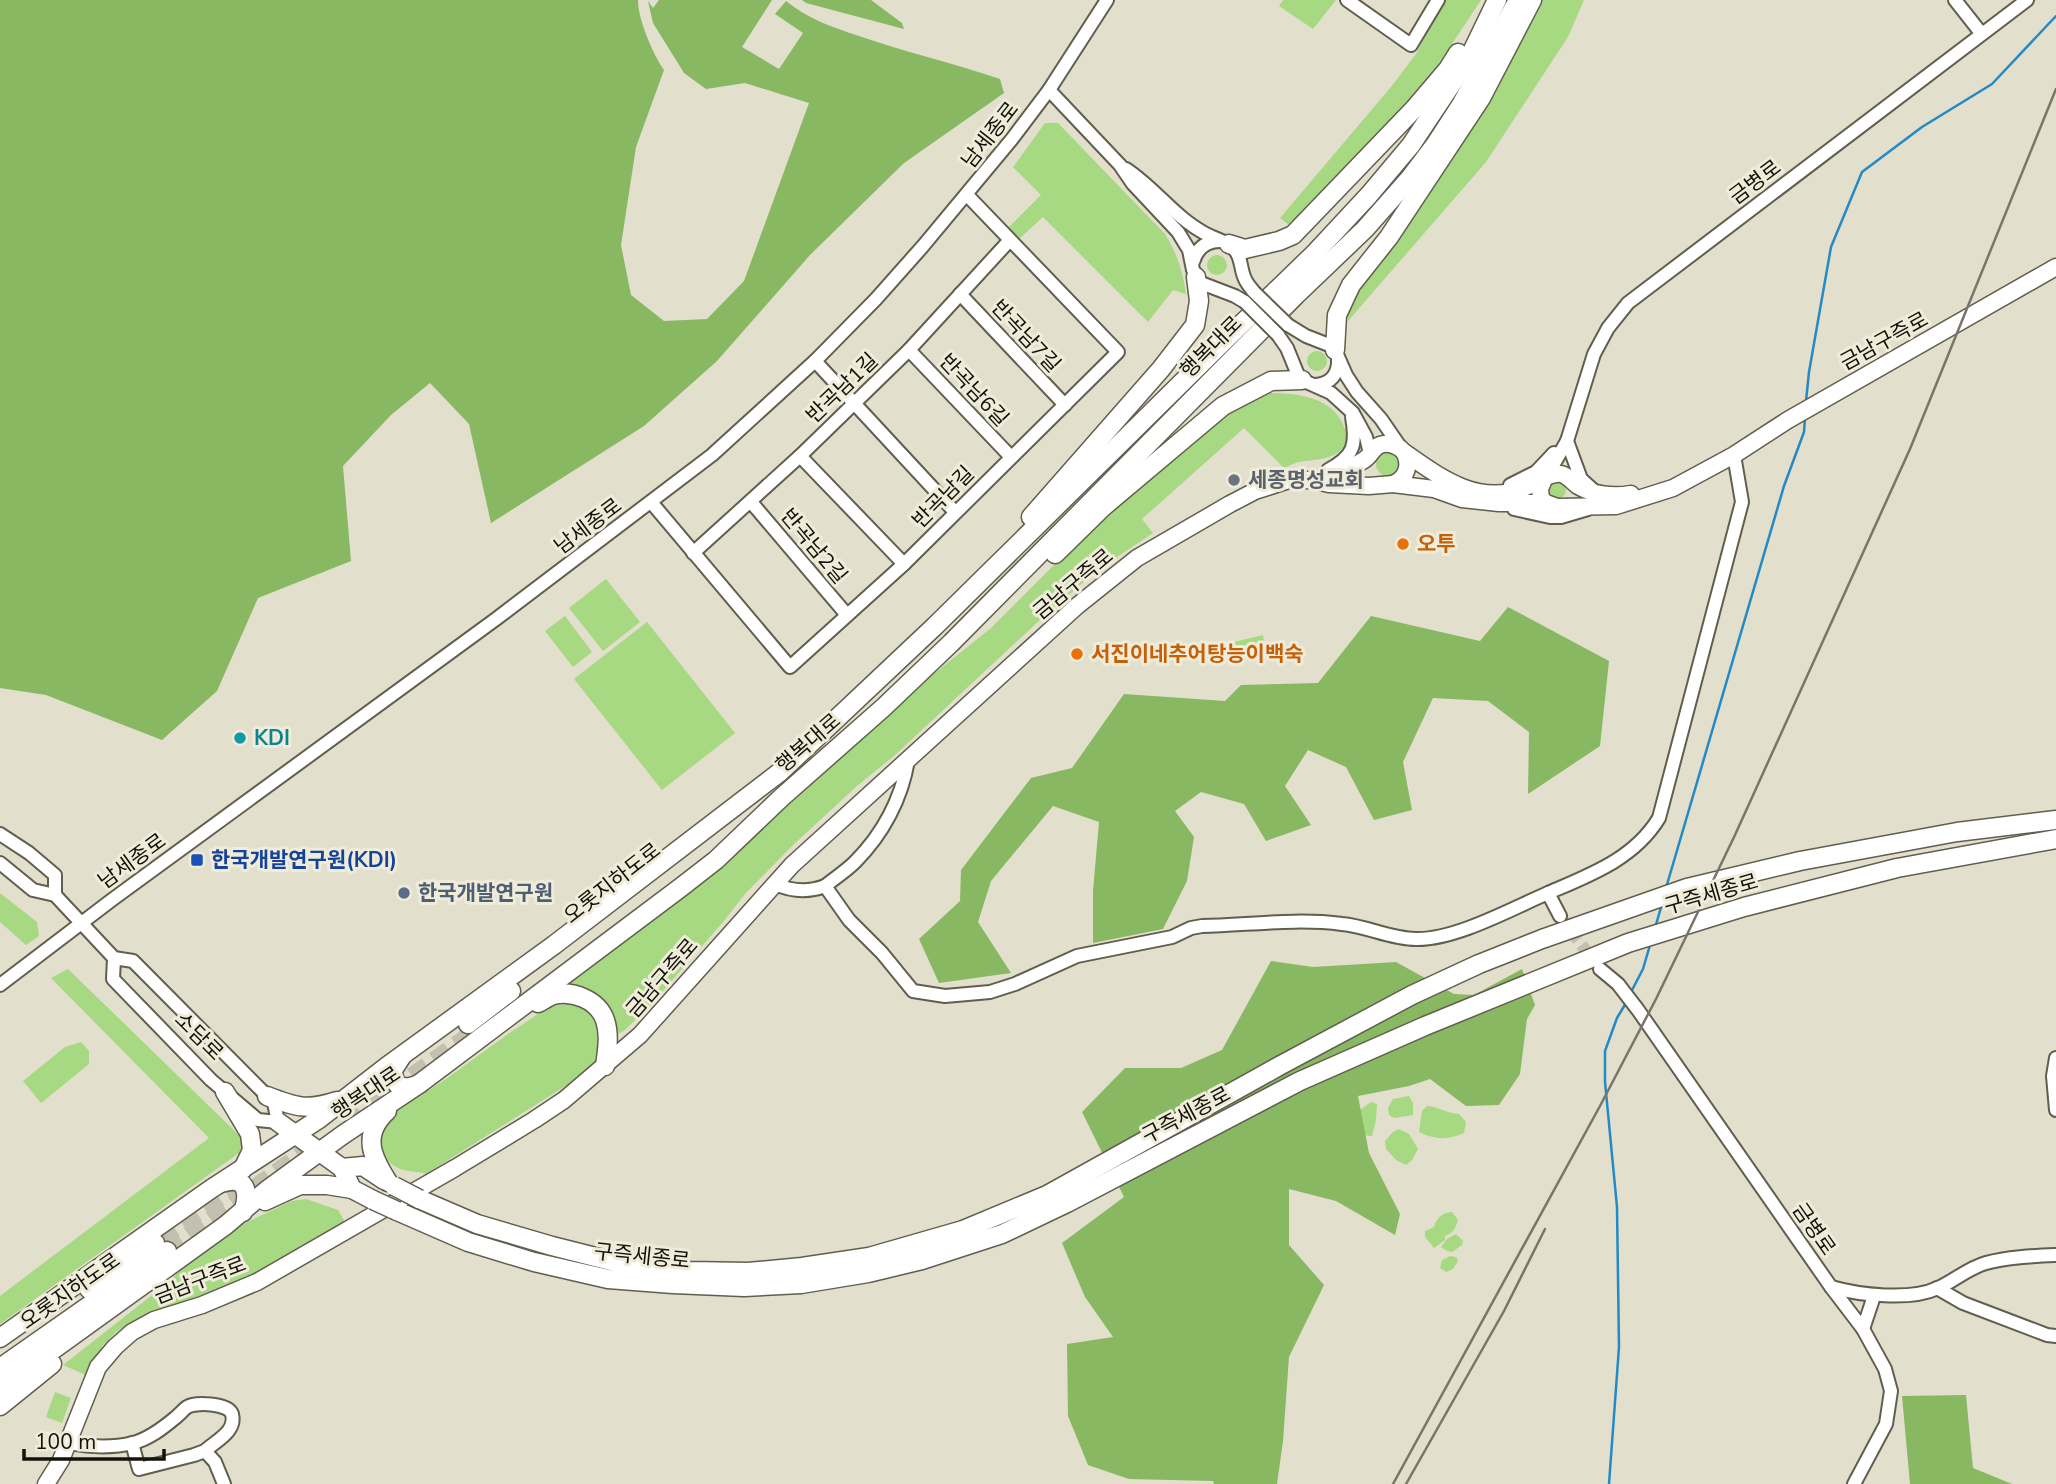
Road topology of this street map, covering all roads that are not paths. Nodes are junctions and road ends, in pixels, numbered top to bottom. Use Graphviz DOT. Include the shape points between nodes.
graph roads {
  1 [pos="1107,0"];
  2 [pos="1438,0"];
  3 [pos="1495,0"];
  4 [pos="1518,0"];
  5 [pos="1532,0"];
  6 [pos="1955,0"];
  7 [pos="2027,0"];
  8 [pos="1352,2"];
  9 [pos="1981,33"];
  10 [pos="1049,90"];
  11 [pos="1120,165"];
  12 [pos="967,195"];
  13 [pos="1009,241"];
  14 [pos="1225,243"];
  15 [pos="2056,267"];
  16 [pos="1195,270"];
  17 [pos="960,294"];
  18 [pos="1249,297"];
  19 [pos="909,350"];
  20 [pos="1336,353"];
  21 [pos="816,361"];
  22 [pos="1309,383"];
  23 [pos="854,404"];
  24 [pos="1065,405"];
  25 [pos="1350,410"];
  26 [pos="1381,419"];
  27 [pos="1567,441"];
  28 [pos="1402,450"];
  29 [pos="1734,455"];
  30 [pos="800,456"];
  31 [pos="1369,456"];
  32 [pos="1011,457"];
  33 [pos="1438,475"];
  34 [pos="1547,477"];
  35 [pos="1312,480"];
  36 [pos="1571,481"];
  37 [pos="1389,484"];
  38 [pos="1464,494"];
  39 [pos="1594,500"];
  40 [pos="651,502"];
  41 [pos="751,502"];
  42 [pos="1546,503"];
  43 [pos="1563,506"];
  44 [pos="955,512"];
  45 [pos="692,553"];
  46 [pos="904,564"];
  47 [pos="847,615"];
  48 [pos="935,626"];
  49 [pos="951,643"];
  50 [pos="908,760"];
  51 [pos="780,772"];
  52 [pos="782,797"];
  53 [pos="2056,820"];
  54 [pos="0,834"];
  55 [pos="2056,839"];
  56 [pos="0,863"];
  57 [pos="775,884"];
  58 [pos="825,886"];
  59 [pos="1548,893"];
  60 [pos="55,895"];
  61 [pos="1560,916"];
  62 [pos="82,923"];
  63 [pos="114,958"];
  64 [pos="1600,969"];
  65 [pos="0,985"];
  66 [pos="495,1027"];
  67 [pos="402,1056"];
  68 [pos="2056,1058"];
  69 [pos="605,1066"];
  70 [pos="419,1084"];
  71 [pos="225,1091"];
  72 [pos="267,1096"];
  73 [pos="347,1097"];
  74 [pos="2056,1110"];
  75 [pos="278,1122"];
  76 [pos="294,1133"];
  77 [pos="319,1153"];
  78 [pos="342,1168"];
  79 [pos="243,1169"];
  80 [pos="217,1184"];
  81 [pos="391,1184"];
  82 [pos="352,1189"];
  83 [pos="243,1212"];
  84 [pos="2056,1255"];
  85 [pos="1831,1287"];
  86 [pos="1937,1288"];
  87 [pos="1874,1296"];
  88 [pos="93,1320"];
  89 [pos="1863,1329"];
  90 [pos="2056,1336"];
  91 [pos="0,1338"];
  92 [pos="0,1351"];
  93 [pos="0,1368"];
  94 [pos="0,1388"];
  95 [pos="0,1406"];
  96 [pos="69,1443"];
  97 [pos="132,1443"];
  98 [pos="205,1451"];
  99 [pos="46,1484"];
  100 [pos="224,1484"];
  101 [pos="1854,1484"];
  1 -- 10 [label="street, 남세종로"];
  2 -- 8 [label="street" via="1411,45"];
  3 -- 14 [label="highway" via="1448,69 1303,226 1293,235 1261,246 1245,249"];
  3 -- 48 [label="highway, 행복대로" via="1469,58 1410,145 1369,195 1317,252"];
  4 -- 49 [label="highway, 행복대로" via="1461,105 1410,178 1365,229"];
  5 -- 20 [label="highway" via="1480,98 1388,237 1350,285 1337,315"];
  6 -- 9 [label="street"];
  7 -- 9 [label="street, 금병로"];
  9 -- 27 [label="street, 금병로" via="1628,303 1594,354"];
  10 -- 11 [label="street"];
  10 -- 12 [label="street, 남세종로"];
  11 -- 14 [label="street" via="1189,223"];
  11 -- 16 [label="street" via="1178,232"];
  12 -- 13 [label="street, 반곡남길"];
  12 -- 21 [label="street, 남세종로"];
  13 -- 17 [label="street, 반곡남1길"];
  13 -- 24 [label="street, 반곡남길" via="1118,352"];
  14 -- 16 [label="street" via="1206,243 1200,248"];
  14 -- 18 [label="street" via="1239,257"];
  15 -- 29 [label="main road, 금남구즉로"];
  16 -- 18 [label="street" via="1208,287"];
  16 -- 48 [label="highway" via="1199,301 1195,325"];
  17 -- 19 [label="street, 반곡남1길"];
  17 -- 24 [label="street, 반곡남7길"];
  18 -- 20 [label="street, bridge"];
  18 -- 22 [label="street, bridge" via="1287,348 1298,375"];
  19 -- 23 [label="street, 반곡남1길"];
  19 -- 32 [label="street, 반곡남6길"];
  20 -- 22 [label="street" via="1334,377"];
  20 -- 26 [label="street" via="1357,392"];
  21 -- 23 [label="street"];
  21 -- 40 [label="street, 남세종로" via="712,455"];
  22 -- 25 [label="street" via="1331,393"];
  22 -- 49 [label="highway" via="1271,381 1223,406 1103,507 999,608"];
  23 -- 30 [label="street, 반곡남1길"];
  23 -- 44 [label="street"];
  24 -- 32 [label="street, 반곡남길"];
  25 -- 31 [label="street" via="1366,437"];
  25 -- 35 [label="street" via="1355,436 1352,450 1342,462"];
  26 -- 28 [label="street"];
  26 -- 33 [label="street"];
  27 -- 34 [label="street"];
  27 -- 36 [label="street"];
  27 -- 38 [label="street" via="1525,479"];
  27 -- 39 [label="street"];
  28 -- 31 [label="main road, 금남구즉로" via="1393,444 1380,445"];
  28 -- 33 [label="main road, 금남구즉로"];
  28 -- 37 [label="main road" via="1407,470 1404,477"];
  29 -- 39 [label="main road, 금남구즉로" via="1673,488 1616,506"];
  29 -- 59 [label="street" via="1742,502 1659,817 1649,834 1628,853"];
  30 -- 41 [label="street, 반곡남1길"];
  30 -- 46 [label="street"];
  31 -- 35 [label="main road, 금남구즉로" via="1347,470"];
  31 -- 37 [label="main road" via="1369,474 1379,483"];
  32 -- 44 [label="street, 반곡남길"];
  33 -- 38 [label="main road, 금남구즉로"];
  34 -- 36 [label="main road" via="1560,474"];
  34 -- 38 [label="main road, 금남구즉로" via="1505,494"];
  34 -- 42 [label="main road" via="1539,489"];
  35 -- 37 [label="main road, 금남구즉로"];
  35 -- 50 [label="main road, 금남구즉로" via="1289,480 1255,491 1137,558 1077,606"];
  36 -- 39 [label="main road, 금남구즉로"];
  36 -- 43 [label="main road" via="1574,492"];
  37 -- 38 [label="main road, 금남구즉로"];
  38 -- 39 [label="street" via="1499,508 1550,517 1561,517"];
  38 -- 42 [label="main road, 금남구즉로" via="1499,503"];
  39 -- 43 [label="main road, 금남구즉로"];
  40 -- 45 [label="street, 반곡남길"];
  40 -- 62 [label="street, 남세종로"];
  41 -- 45 [label="street, 반곡남1길"];
  41 -- 47 [label="street, 반곡남2길"];
  42 -- 43 [label="main road"];
  44 -- 46 [label="street, 반곡남길"];
  45 -- 47 [label="street, 반곡남길" via="790,667"];
  46 -- 47 [label="street, 반곡남길"];
  48 -- 51 [label="highway, 행복대로"];
  49 -- 52 [label="highway, 행복대로"];
  50 -- 57 [label="main road, 금남구즉로"];
  50 -- 58 [label="street" via="905,781 886,823 854,863"];
  51 -- 52 [label="highway, 오롯지하도로" via="471,1028 575,959"];
  51 -- 67 [label="highway, 행복대로"];
  52 -- 66 [label="highway, 행복대로" via="716,860"];
  53 -- 81 [label="highway, 구즉세종로, bridge" via="1800,861 1636,905 1479,964 1412,995 1047,1195 963,1230 869,1257 748,1272 627,1263 477,1224"];
  54 -- 60 [label="street, 소담로" via="55,875"];
  55 -- 82 [label="highway, 구즉세종로, bridge" via="1897,868 1744,906 1628,943 1300,1082 1002,1234 922,1261 868,1273 744,1287 608,1279 468,1242"];
  56 -- 60 [label="street, 소담로" via="33,890"];
  57 -- 58 [label="street" via="789,890"];
  57 -- 69 [label="main road, 금남구즉로" via="640,1035"];
  58 -- 59 [label="street" via="913,992 945,996 990,992 1077,956 1172,937 1202,926 1344,924 1417,939 1448,934"];
  59 -- 61 [label="street"];
  60 -- 62 [label="street, 소담로"];
  62 -- 63 [label="street, 소담로"];
  62 -- 65 [label="street, 남세종로"];
  63 -- 71 [label="street, 소담로" via="113,979"];
  63 -- 72 [label="street, 소담로" via="134,961"];
  64 -- 85 [label="street, 금병로" via="1638,1010"];
  66 -- 69 [label="highway" via="551,996 578,996 596,1006 605,1019"];
  66 -- 70 [label="highway, 행복대로"];
  67 -- 70 [label="highway" via="393,1070 396,1083 408,1088"];
  67 -- 73 [label="highway, 행복대로"];
  68 -- 74 [label="street"];
  69 -- 96 [label="main road, 금남구즉로" via="534,1120 363,1222 216,1300 132,1332 98,1367"];
  70 -- 77 [label="highway, 행복대로"];
  70 -- 81 [label="highway" via="381,1116 373,1131 371,1152"];
  71 -- 75 [label="street, 소담로" via="258,1119"];
  71 -- 79 [label="highway" via="250,1134 252,1150"];
  72 -- 73 [label="highway" via="294,1107 319,1107"];
  72 -- 75 [label="street, 소담로" via="275,1103"];
  73 -- 76 [label="highway, 행복대로"];
  75 -- 76 [label="highway, 소담로"];
  76 -- 77 [label="highway, 소담로"];
  76 -- 79 [label="highway, 행복대로"];
  77 -- 78 [label="highway, 구즉세종로"];
  77 -- 83 [label="highway, 행복대로"];
  78 -- 81 [label="highway, 구즉세종로" via="363,1166"];
  78 -- 82 [label="highway"];
  79 -- 80 [label="highway, 행복대로"];
  80 -- 83 [label="highway" via="234,1180 243,1185 247,1201"];
  80 -- 91 [label="highway, 행복대로"];
  82 -- 83 [label="highway" via="300,1185"];
  83 -- 88 [label="highway, 행복대로"];
  84 -- 86 [label="street" via="1984,1263"];
  85 -- 87 [label="street"];
  85 -- 89 [label="street, 금병로"];
  86 -- 87 [label="street"];
  86 -- 90 [label="street" via="1964,1303"];
  87 -- 89 [label="street"];
  88 -- 94 [label="highway, 행복대로"];
  88 -- 95 [label="highway" via="71,1348"];
  89 -- 101 [label="street, 금병로" via="1885,1369 1891,1391 1886,1424"];
  92 -- 93 [label="highway, 오롯지하도로" via="164,1245"];
  96 -- 97 [label="street" via="89,1447"];
  96 -- 99 [label="main road, 금남구즉로"];
  97 -- 98 [label="street" via="139,1469"];
  97 -- 98 [label="street" via="162,1429 188,1406 224,1406 233,1416 231,1427"];
  98 -- 100 [label="street"];
}
